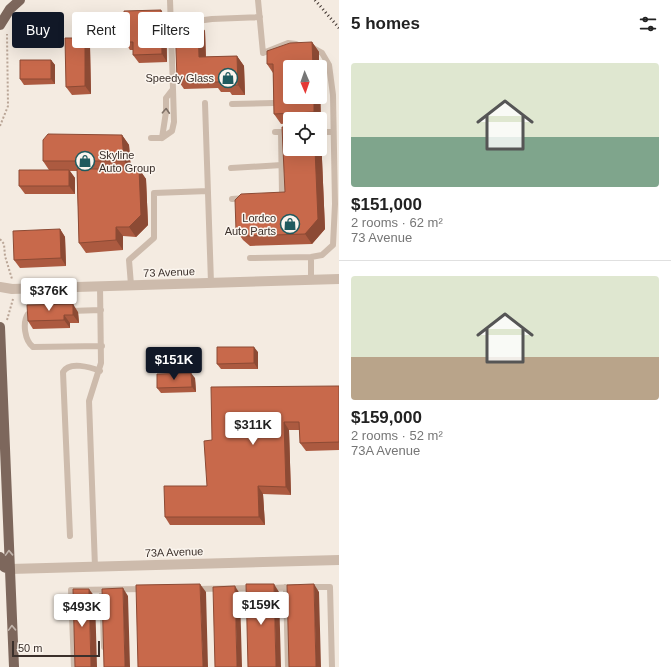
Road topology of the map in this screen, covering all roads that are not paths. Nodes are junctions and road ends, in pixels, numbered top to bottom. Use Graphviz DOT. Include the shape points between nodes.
graph roads {
  1 [pos="20,0"];
  2 [pos="170,0"];
  3 [pos="258,0"];
  4 [pos="260,17"];
  5 [pos="204,20"];
  6 [pos="3,29"];
  7 [pos="173,89"];
  8 [pos="205,103"];
  9 [pos="274,103"];
  10 [pos="232,104"];
  11 [pos="283,132"];
  12 [pos="327,132"];
  13 [pos="333,132"];
  14 [pos="151,138"];
  15 [pos="162,138"];
  16 [pos="282,166"];
  17 [pos="231,168"];
  18 [pos="208,191"];
  19 [pos="268,196"];
  20 [pos="254,198"];
  21 [pos="232,199"];
  22 [pos="311,257"];
  23 [pos="250,258"];
  24 [pos="339,279"];
  25 [pos="311,280"];
  26 [pos="211,283"];
  27 [pos="130,285"];
  28 [pos="100,286"];
  29 [pos="0,287"];
  30 [pos="101,310"];
  31 [pos="60,311"];
  32 [pos="36,312"];
  33 [pos="0,327"];
  34 [pos="102,346"];
  35 [pos="100,371"];
  36 [pos="70,536"];
  37 [pos="0,557"];
  38 [pos="339,560"];
  39 [pos="95,567"];
  40 [pos="10,569"];
  41 [pos="286,587"];
  42 [pos="214,588"];
  43 [pos="248,588"];
  44 [pos="137,589"];
  45 [pos="153,589"];
  46 [pos="191,589"];
  47 [pos="102,590"];
  48 [pos="214,596"];
  49 [pos="249,596"];
  50 [pos="137,597"];
  51 [pos="104,652"];
  52 [pos="14,667"];
  53 [pos="74,667"];
  54 [pos="288,667"];
  55 [pos="332,667"];
  1 -- 6 [label="main road" via="10,9"];
  2 -- 7 [label="lane"];
  3 -- 4 [label="lane"];
  4 -- 5 [label="lane"];
  4 -- 13 [label="lane" via="263,53 288,44 305,44 322,53 329,65 333,95"];
  15 -- 7 [label="lane, one-way" via="166,98"];
  7 -- 15 [label="lane" via="172,131"];
  8 -- 18 [label="lane"];
  9 -- 10 [label="lane"];
  11 -- 16 [label="lane" via="278,132"];
  12 -- 13 [label="lane"];
  13 -- 22 [label="lane" via="333,245 322,256"];
  14 -- 15 [label="lane"];
  16 -- 17 [label="lane"];
  16 -- 19 [label="lane" via="282,195"];
  18 -- 26 [label="lane"];
  18 -- 27 [label="lane" via="154,193 154,238 129,260"];
  20 -- 21 [label="lane"];
  22 -- 23 [label="lane"];
  22 -- 25 [label="lane"];
  24 -- 25 [label="street, 73 Avenue"];
  25 -- 26 [label="street, 73 Avenue"];
  26 -- 27 [label="street, 73 Avenue"];
  27 -- 28 [label="street, 73 Avenue"];
  28 -- 29 [label="street, 73 Avenue"];
  28 -- 30 [label="lane"];
  30 -- 31 [label="lane"];
  30 -- 34 [label="lane"];
  32 -- 34 [label="lane" via="26,317 27,340 33,347"];
  40 -- 33 [label="main road, one-way"];
  34 -- 35 [label="lane"];
  35 -- 36 [label="lane" via="71,366 63,372"];
  35 -- 39 [label="lane" via="89,400"];
  37 -- 40 [label="main road" via="4,568"];
  38 -- 39 [label="street, 73A Avenue"];
  39 -- 40 [label="street, 73A Avenue"];
  52 -- 40 [label="main road, one-way"];
  41 -- 43 [label="lane"];
  41 -- 54 [label="lane"];
  41 -- 55 [label="lane" via="330,587"];
  42 -- 43 [label="lane"];
  42 -- 46 [label="lane"];
  42 -- 48 [label="lane"];
  43 -- 49 [label="lane"];
  44 -- 45 [label="lane"];
  44 -- 47 [label="lane"];
  44 -- 50 [label="lane"];
  47 -- 51 [label="lane"];
  47 -- 53 [label="lane" via="71,590"];
}
